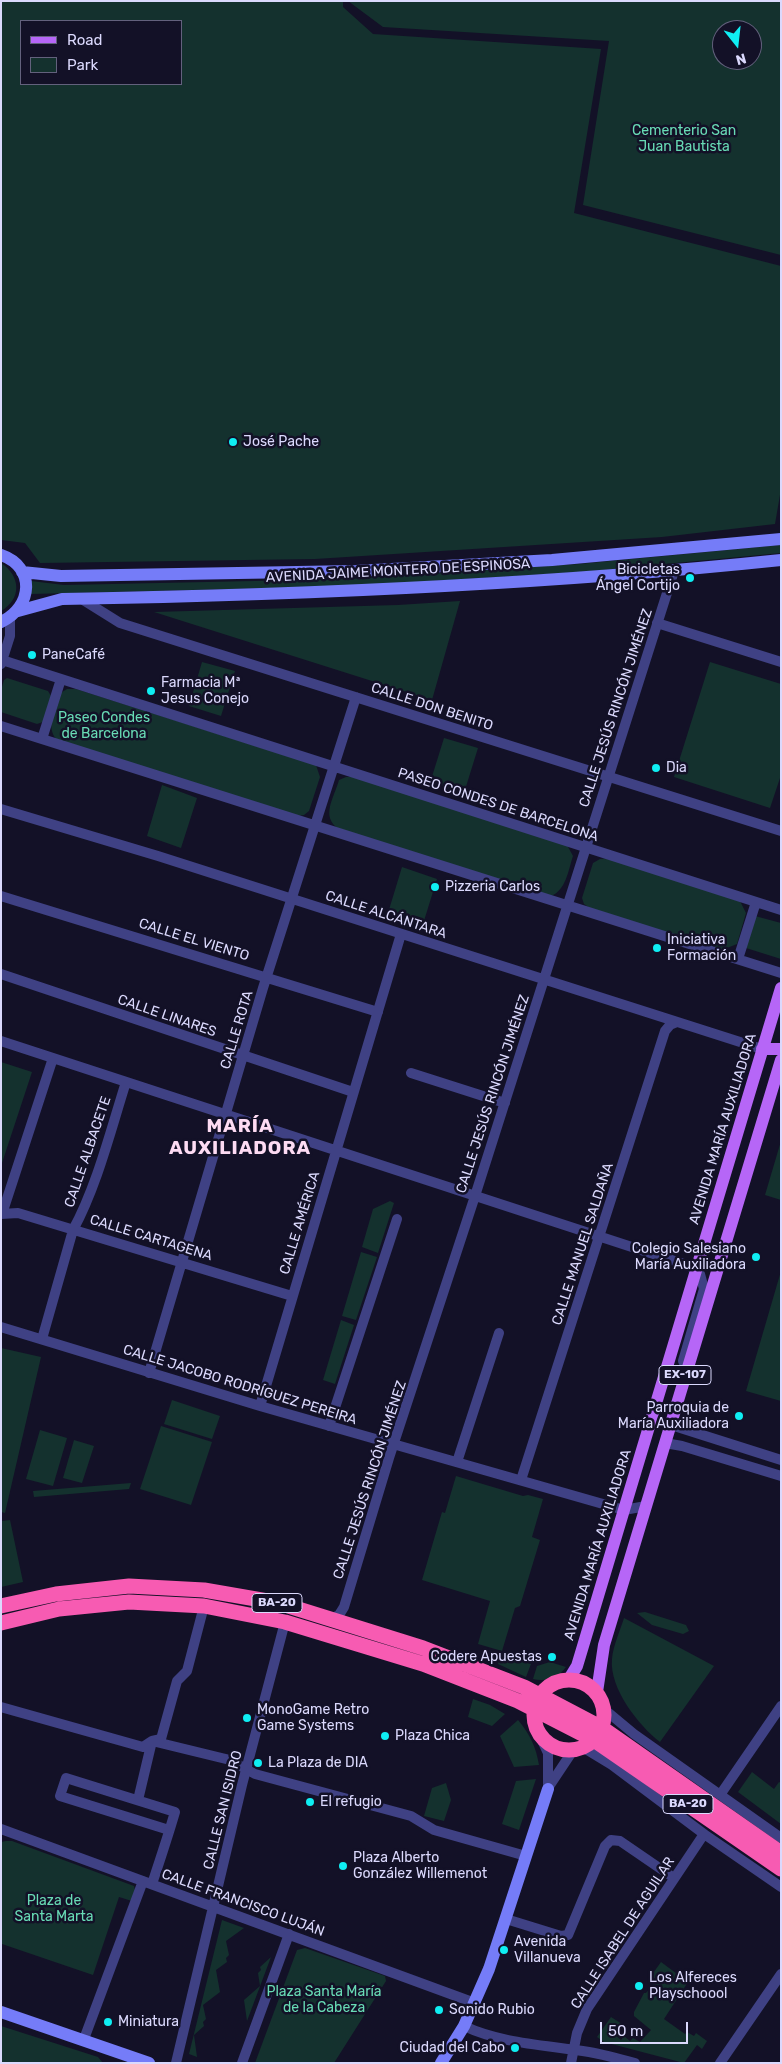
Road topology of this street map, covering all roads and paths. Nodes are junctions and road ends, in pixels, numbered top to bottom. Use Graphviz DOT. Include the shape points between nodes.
graph roads {
  1 [pos="781,539"];
  2 [pos="1,555"];
  3 [pos="781,560"];
  4 [pos="674,571"];
  5 [pos="22,572"];
  6 [pos="80,598"];
  7 [pos="10,617"];
  8 [pos="657,623"];
  9 [pos="2,662"];
  10 [pos="781,662"];
  11 [pos="61,679"];
  12 [pos="356,697"];
  13 [pos="1,726"];
  14 [pos="42,739"];
  15 [pos="334,766"];
  16 [pos="608,777"];
  17 [pos="1,809"];
  18 [pos="315,825"];
  19 [pos="781,832"];
  20 [pos="586,847"];
  21 [pos="1,896"];
  22 [pos="291,899"];
  23 [pos="756,902"];
  24 [pos="567,905"];
  25 [pos="781,910"];
  26 [pos="401,934"];
  27 [pos="738,959"];
  28 [pos="781,973"];
  29 [pos="1,974"];
  30 [pos="267,977"];
  31 [pos="544,979"];
  32 [pos="781,988"];
  33 [pos="378,1012"];
  34 [pos="677,1022"];
  35 [pos="1,1041"];
  36 [pos="762,1049"];
  37 [pos="781,1049"];
  38 [pos="244,1056"];
  39 [pos="53,1058"];
  40 [pos="781,1060"];
  41 [pos="411,1073"];
  42 [pos="126,1082"];
  43 [pos="353,1092"];
  44 [pos="505,1103"];
  45 [pos="226,1114"];
  46 [pos="336,1151"];
  47 [pos="475,1196"];
  48 [pos="1,1214"];
  49 [pos="397,1219"];
  50 [pos="74,1230"];
  51 [pos="600,1237"];
  52 [pos="182,1262"];
  53 [pos="693,1268"];
  54 [pos="292,1296"];
  55 [pos="1,1327"];
  56 [pos="500,1333"];
  57 [pos="42,1339"];
  58 [pos="687,1370"];
  59 [pos="149,1372"];
  60 [pos="260,1406"];
  61 [pos="671,1425"];
  62 [pos="329,1426"];
  63 [pos="665,1443"];
  64 [pos="394,1444"];
  65 [pos="781,1460"];
  66 [pos="457,1462"];
  67 [pos="781,1476"];
  68 [pos="521,1480"];
  69 [pos="646,1506"];
  70 [pos="624,1510"];
  71 [pos="1,1606"];
  72 [pos="204,1606"];
  73 [pos="330,1619"];
  74 [pos="285,1622"];
  75 [pos="1,1623"];
  76 [pos="569,1679"];
  77 [pos="597,1692"];
  78 [pos="540,1695"];
  79 [pos="781,1706"];
  80 [pos="1,1707"];
  81 [pos="534,1709"];
  82 [pos="604,1709"];
  83 [pos="540,1736"];
  84 [pos="152,1741"];
  85 [pos="588,1742"];
  86 [pos="246,1770"];
  87 [pos="548,1789"];
  88 [pos="720,1795"];
  89 [pos="138,1800"];
  90 [pos="1,1829"];
  91 [pos="170,1830"];
  92 [pos="704,1834"];
  93 [pos="781,1838"];
  94 [pos="781,1853"];
  95 [pos="526,1856"];
  96 [pos="781,1869"];
  97 [pos="674,1878"];
  98 [pos="148,1882"];
  99 [pos="781,1887"];
  100 [pos="214,1905"];
  101 [pos="506,1919"];
  102 [pos="289,1934"];
  103 [pos="781,1974"];
  104 [pos="476,2002"];
  105 [pos="1,2012"];
  106 [pos="464,2026"];
  107 [pos="84,2039"];
  108 [pos="574,2051"];
  109 [pos="149,2063"];
  110 [pos="176,2063"];
  111 [pos="242,2063"];
  112 [pos="441,2063"];
  113 [pos="571,2063"];
  114 [pos="635,2063"];
  115 [pos="720,2063"];
  1 -- 5 [label="main road, AVENIDA JAIME MONTERO DE ESPINOSA" via="552,560 356,571 61,576"];
  2 -- 5 [label="main road"];
  3 -- 4 [label="main road, AVENIDA JAIME MONTERO DE ESPINOSA"];
  4 -- 6 [label="main road, AVENIDA JAIME MONTERO DE ESPINOSA" via="417,588"];
  4 -- 8 [label="street, CALLE JESÚS RINCÓN JIMÉNEZ"];
  5 -- 7 [label="main road" via="26,582 24,602"];
  6 -- 7 [label="main road, AVENIDA JAIME MONTERO DE ESPINOSA" via="62,599"];
  6 -- 12 [label="street, CALLE DON BENITO" via="120,623"];
  7 -- 9 [label="street, PASEO CONDES DE BARCELONA" via="10,636"];
  8 -- 10 [label="street"];
  8 -- 16 [label="street, CALLE JESÚS RINCÓN JIMÉNEZ"];
  9 -- 11 [label="street, PASEO CONDES DE BARCELONA"];
  11 -- 14 [label="street"];
  11 -- 15 [label="street, PASEO CONDES DE BARCELONA"];
  12 -- 15 [label="street, CALLE ROTA"];
  12 -- 16 [label="street, CALLE DON BENITO"];
  13 -- 14 [label="street"];
  14 -- 18 [label="street"];
  15 -- 18 [label="street, CALLE ROTA"];
  15 -- 20 [label="street, PASEO CONDES DE BARCELONA"];
  16 -- 19 [label="street, CALLE DON BENITO"];
  16 -- 20 [label="street, CALLE JESÚS RINCÓN JIMÉNEZ"];
  17 -- 22 [label="street, CALLE ALCÁNTARA"];
  18 -- 22 [label="street, CALLE ROTA"];
  18 -- 24 [label="street"];
  20 -- 23 [label="street, PASEO CONDES DE BARCELONA"];
  20 -- 24 [label="street, CALLE JESÚS RINCÓN JIMÉNEZ"];
  21 -- 30 [label="street, CALLE EL VIENTO"];
  22 -- 26 [label="street, CALLE ALCÁNTARA"];
  22 -- 30 [label="street, CALLE ROTA"];
  23 -- 25 [label="street, PASEO CONDES DE BARCELONA"];
  23 -- 27 [label="street"];
  24 -- 27 [label="street"];
  24 -- 31 [label="street, CALLE JESÚS RINCÓN JIMÉNEZ"];
  26 -- 31 [label="street, CALLE ALCÁNTARA"];
  26 -- 33 [label="street, CALLE AMÉRICA"];
  27 -- 28 [label="street"];
  29 -- 38 [label="street, CALLE LINARES"];
  30 -- 33 [label="street, CALLE EL VIENTO"];
  30 -- 38 [label="street, CALLE ROTA"];
  31 -- 34 [label="street, CALLE ALCÁNTARA"];
  31 -- 44 [label="street, CALLE JESÚS RINCÓN JIMÉNEZ"];
  32 -- 36 [label="main road, AVENIDA MARÍA AUXILIADORA / EX-107"];
  33 -- 43 [label="street, CALLE AMÉRICA"];
  34 -- 36 [label="street, CALLE ALCÁNTARA"];
  34 -- 51 [label="street, CALLE MANUEL SALDAÑA" via="665,1031"];
  35 -- 39 [label="street"];
  36 -- 37 [label="main road"];
  36 -- 53 [label="main road, AVENIDA MARÍA AUXILIADORA / EX-107"];
  38 -- 43 [label="street, CALLE LINARES"];
  38 -- 45 [label="street, CALLE ROTA"];
  39 -- 42 [label="street"];
  39 -- 48 [label="street"];
  40 -- 58 [label="main road, EX-107"];
  41 -- 44 [label="street"];
  42 -- 45 [label="street"];
  42 -- 50 [label="street, CALLE ALBACETE"];
  43 -- 46 [label="street, CALLE AMÉRICA"];
  44 -- 47 [label="street, CALLE JESÚS RINCÓN JIMÉNEZ"];
  45 -- 46 [label="street"];
  45 -- 52 [label="street, CALLE ROTA"];
  46 -- 47 [label="street"];
  46 -- 54 [label="street, CALLE AMÉRICA"];
  47 -- 51 [label="street"];
  47 -- 64 [label="street, CALLE JESÚS RINCÓN JIMÉNEZ"];
  48 -- 50 [label="street, CALLE CARTAGENA" via="18,1213"];
  49 -- 62 [label="street"];
  50 -- 52 [label="street, CALLE CARTAGENA"];
  50 -- 57 [label="street, CALLE ALBACETE"];
  51 -- 53 [label="street"];
  51 -- 68 [label="street, CALLE MANUEL SALDAÑA"];
  52 -- 54 [label="street, CALLE CARTAGENA"];
  52 -- 59 [label="street, CALLE ROTA"];
  53 -- 58 [label="street" via="703,1279 704,1289 683,1361"];
  53 -- 70 [label="main road, AVENIDA MARÍA AUXILIADORA / EX-107"];
  54 -- 60 [label="street, CALLE AMÉRICA"];
  55 -- 57 [label="street, CALLE JACOBO RODRÍGUEZ PEREIRA"];
  56 -- 66 [label="street"];
  57 -- 59 [label="street, CALLE JACOBO RODRÍGUEZ PEREIRA"];
  58 -- 61 [label="main road, EX-107"];
  59 -- 60 [label="street, CALLE JACOBO RODRÍGUEZ PEREIRA"];
  60 -- 62 [label="street, CALLE JACOBO RODRÍGUEZ PEREIRA"];
  61 -- 63 [label="main road, EX-107"];
  61 -- 65 [label="street"];
  62 -- 64 [label="street, CALLE JACOBO RODRÍGUEZ PEREIRA"];
  63 -- 67 [label="street"];
  63 -- 69 [label="main road, EX-107"];
  64 -- 66 [label="street, CALLE JACOBO RODRÍGUEZ PEREIRA"];
  64 -- 73 [label="street, CALLE JESÚS RINCÓN JIMÉNEZ" via="344,1607 339,1615"];
  66 -- 68 [label="street, CALLE JACOBO RODRÍGUEZ PEREIRA"];
  68 -- 70 [label="street, CALLE JACOBO RODRÍGUEZ PEREIRA"];
  69 -- 70 [label="street, CALLE JACOBO RODRÍGUEZ PEREIRA"];
  69 -- 77 [label="main road, EX-107" via="604,1646"];
  70 -- 76 [label="main road, AVENIDA MARÍA AUXILIADORA / EX-107" via="577,1666"];
  71 -- 73 [label="highway, BA-20" via="56,1594 129,1586 204,1590 279,1603"];
  72 -- 74 [label="highway, BA-20"];
  72 -- 75 [label="highway, BA-20" via="129,1602 59,1610"];
  72 -- 84 [label="street" via="187,1671 177,1681 161,1739"];
  73 -- 78 [label="highway, BA-20" via="423,1648"];
  74 -- 81 [label="highway, BA-20" via="423,1664"];
  74 -- 86 [label="street, CALLE SAN ISIDRO"];
  76 -- 77 [label="highway" via="585,1683"];
  76 -- 78 [label="highway" via="558,1681"];
  77 -- 82 [label="highway"];
  78 -- 81 [label="highway"];
  78 -- 85 [label="highway, BA-20"];
  79 -- 88 [label="street"];
  80 -- 84 [label="street" via="143,1747"];
  81 -- 83 [label="highway"];
  81 -- 85 [label="highway, BA-20"];
  82 -- 85 [label="highway" via="605,1717"];
  82 -- 88 [label="street"];
  83 -- 85 [label="highway" via="555,1749"];
  83 -- 87 [label="street" via="548,1753"];
  84 -- 86 [label="street" via="230,1760"];
  84 -- 89 [label="street"];
  85 -- 87 [label="street"];
  85 -- 92 [label="street" via="612,1765"];
  85 -- 94 [label="highway, BA-20"];
  85 -- 96 [label="highway, BA-20"];
  86 -- 95 [label="street" via="412,1816 434,1830"];
  86 -- 100 [label="street, CALLE SAN ISIDRO"];
  87 -- 95 [label="main road"];
  88 -- 93 [label="street"];
  89 -- 91 [label="street" via="175,1812"];
  89 -- 91 [label="street" via="66,1778 60,1796"];
  90 -- 98 [label="street, CALLE FRANCISCO LUJÁN"];
  91 -- 98 [label="street"];
  92 -- 97 [label="street, CALLE ISABEL DE AGUILAR"];
  92 -- 99 [label="street"];
  95 -- 101 [label="main road"];
  97 -- 101 [label="street" via="620,1841 611,1840 605,1846 567,1936"];
  97 -- 108 [label="street, CALLE ISABEL DE AGUILAR" via="587,2009"];
  98 -- 100 [label="street, CALLE FRANCISCO LUJÁN"];
  98 -- 107 [label="street"];
  100 -- 102 [label="street, CALLE FRANCISCO LUJÁN"];
  100 -- 110 [label="street, CALLE SAN ISIDRO"];
  101 -- 104 [label="main road"];
  102 -- 104 [label="street, CALLE FRANCISCO LUJÁN"];
  102 -- 111 [label="street"];
  103 -- 115 [label="street"];
  104 -- 106 [label="main road"];
  105 -- 107 [label="main road"];
  106 -- 108 [label="street" via="525,2043"];
  106 -- 112 [label="main road"];
  107 -- 109 [label="main road"];
  108 -- 113 [label="street, CALLE ISABEL DE AGUILAR"];
  108 -- 114 [label="street"];
}
